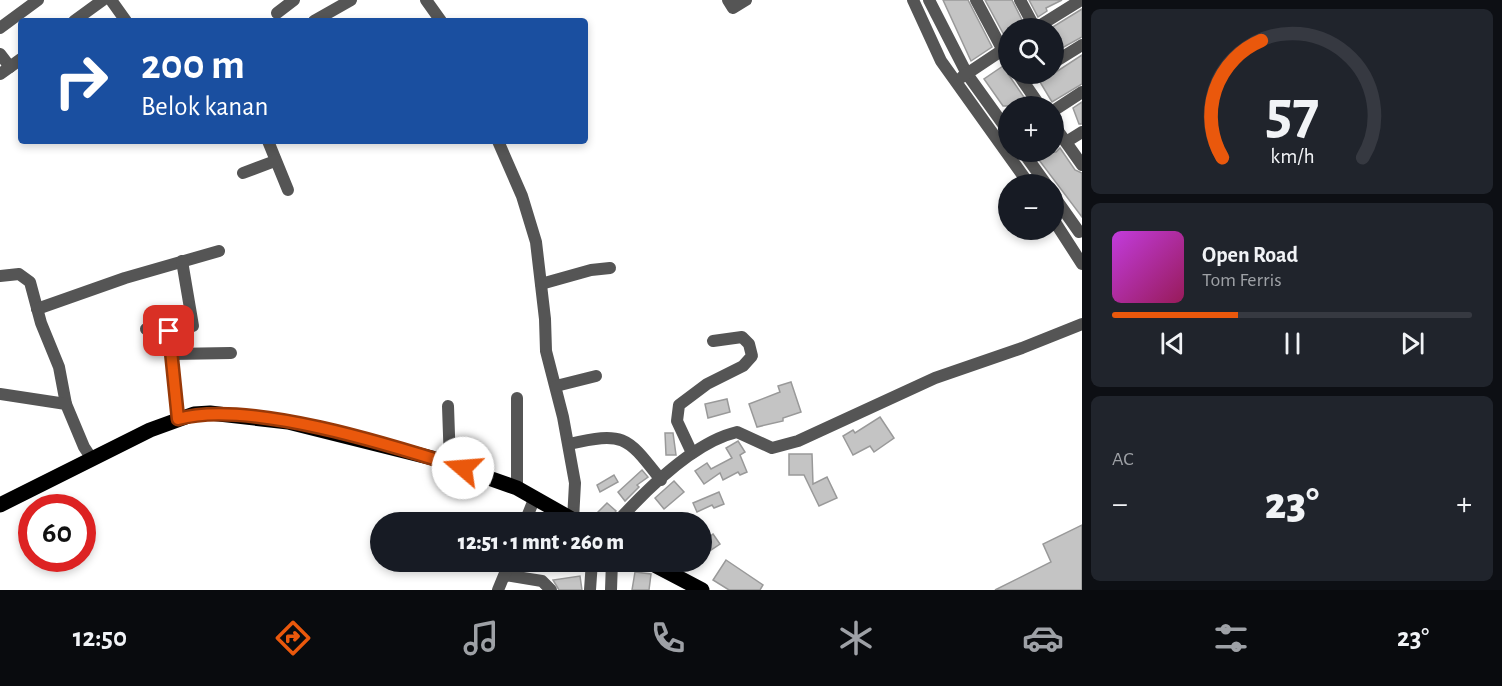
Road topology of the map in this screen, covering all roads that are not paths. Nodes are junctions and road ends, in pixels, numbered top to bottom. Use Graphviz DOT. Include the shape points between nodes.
graph roads {
  1 [pos="39,0"];
  2 [pos="103,0"];
  3 [pos="111,0"];
  4 [pos="294,0"];
  5 [pos="351,0"];
  6 [pos="426,0"];
  7 [pos="728,0"];
  8 [pos="746,0"];
  9 [pos="913,0"];
  10 [pos="929,0"];
  11 [pos="976,0"];
  12 [pos="1020,0"];
  13 [pos="1081,0"];
  14 [pos="1064,5"];
  15 [pos="277,12"];
  16 [pos="78,18"];
  17 [pos="124,18"];
  18 [pos="319,18"];
  19 [pos="439,18"];
  20 [pos="1030,18"];
  21 [pos="1048,18"];
  22 [pos="0,28"];
  23 [pos="998,38"];
  24 [pos="1082,45"];
  25 [pos="0,54"];
  26 [pos="1064,56"];
  27 [pos="998,57"];
  28 [pos="18,61"];
  29 [pos="5,71"];
  30 [pos="967,74"];
  31 [pos="956,81"];
  32 [pos="1082,92"];
  33 [pos="1064,104"];
  34 [pos="998,117"];
  35 [pos="1082,132"];
  36 [pos="1064,134"];
  37 [pos="1064,142"];
  38 [pos="269,144"];
  39 [pos="499,144"];
  40 [pos="275,161"];
  41 [pos="1082,165"];
  42 [pos="243,172"];
  43 [pos="1022,174"];
  44 [pos="288,190"];
  45 [pos="1064,210"];
  46 [pos="1080,231"];
  47 [pos="1064,235"];
  48 [pos="1068,241"];
  49 [pos="219,250"];
  50 [pos="182,261"];
  51 [pos="1082,264"];
  52 [pos="610,268"];
  53 [pos="0,276"];
  54 [pos="541,284"];
  55 [pos="37,309"];
  56 [pos="1082,324"];
  57 [pos="146,329"];
  58 [pos="169,331"];
  59 [pos="713,341"];
  60 [pos="231,353"];
  61 [pos="171,354"];
  62 [pos="596,376"];
  63 [pos="556,386"];
  64 [pos="0,394"];
  65 [pos="517,398"];
  66 [pos="66,404"];
  67 [pos="448,406"];
  68 [pos="178,419"];
  69 [pos="569,444"];
  70 [pos="692,453"];
  71 [pos="92,459"];
  72 [pos="450,464"];
  73 [pos="661,480"];
  74 [pos="517,488"];
  75 [pos="535,497"];
  76 [pos="0,505"];
  77 [pos="529,512"];
  78 [pos="560,512"];
  79 [pos="575,512"];
  80 [pos="627,512"];
  81 [pos="506,572"];
  82 [pos="591,572"];
  83 [pos="612,572"];
  84 [pos="668,572"];
  85 [pos="505,575"];
  86 [pos="498,590"];
  87 [pos="551,590"];
  88 [pos="590,590"];
  89 [pos="611,590"];
  90 [pos="702,590"];
  1 -- 22 [label="street"];
  2 -- 16 [label="street"];
  3 -- 17 [label="street"];
  4 -- 15 [label="street"];
  5 -- 18 [label="street"];
  6 -- 19 [label="street"];
  7 -- 8 [label="street" via="733,8"];
  9 -- 31 [label="street" via="933,47"];
  10 -- 30 [label="street"];
  11 -- 23 [label="street"];
  12 -- 20 [label="street"];
  13 -- 14 [label="street"];
  14 -- 21 [label="street"];
  24 -- 26 [label="street"];
  25 -- 29 [label="street"];
  27 -- 30 [label="street"];
  28 -- 29 [label="street"];
  30 -- 31 [label="street"];
  30 -- 34 [label="street"];
  31 -- 43 [label="street"];
  32 -- 33 [label="street"];
  35 -- 36 [label="street"];
  37 -- 41 [label="street"];
  38 -- 40 [label="street"];
  39 -- 54 [label="street" via="533,228"];
  40 -- 42 [label="street"];
  40 -- 44 [label="street"];
  45 -- 46 [label="street"];
  46 -- 48 [label="street"];
  47 -- 48 [label="street"];
  48 -- 51 [label="street"];
  49 -- 50 [label="street"];
  50 -- 55 [label="street"];
  50 -- 58 [label="street" via="193,326"];
  52 -- 54 [label="street"];
  53 -- 55 [label="street" via="19,274 26,278"];
  54 -- 63 [label="street" via="546,351"];
  55 -- 66 [label="street" via="60,367"];
  56 -- 70 [label="street" via="935,378 798,441 772,448 737,432"];
  57 -- 58 [label="street"];
  58 -- 61 [label="street"];
  59 -- 70 [label="street" via="742,337 752,356 743,366 707,384 679,405 677,420"];
  60 -- 61 [label="street"];
  61 -- 68 [label="street"];
  62 -- 63 [label="street"];
  63 -- 69 [label="street"];
  64 -- 66 [label="street"];
  65 -- 74 [label="street"];
  66 -- 71 [label="street"];
  67 -- 72 [label="street"];
  68 -- 71 [label="main road"];
  68 -- 72 [label="main road" via="210,413 288,422"];
  69 -- 73 [label="street" via="617,437 636,448"];
  69 -- 79 [label="street"];
  70 -- 73 [label="street"];
  71 -- 76 [label="main road"];
  72 -- 74 [label="main road"];
  73 -- 80 [label="street"];
  74 -- 75 [label="main road"];
  75 -- 77 [label="street"];
  75 -- 78 [label="main road"];
  81 -- 85 [label="street"];
  82 -- 88 [label="street"];
  83 -- 89 [label="street"];
  84 -- 90 [label="main road"];
  85 -- 86 [label="street"];
  85 -- 87 [label="street" via="542,581"];
}
